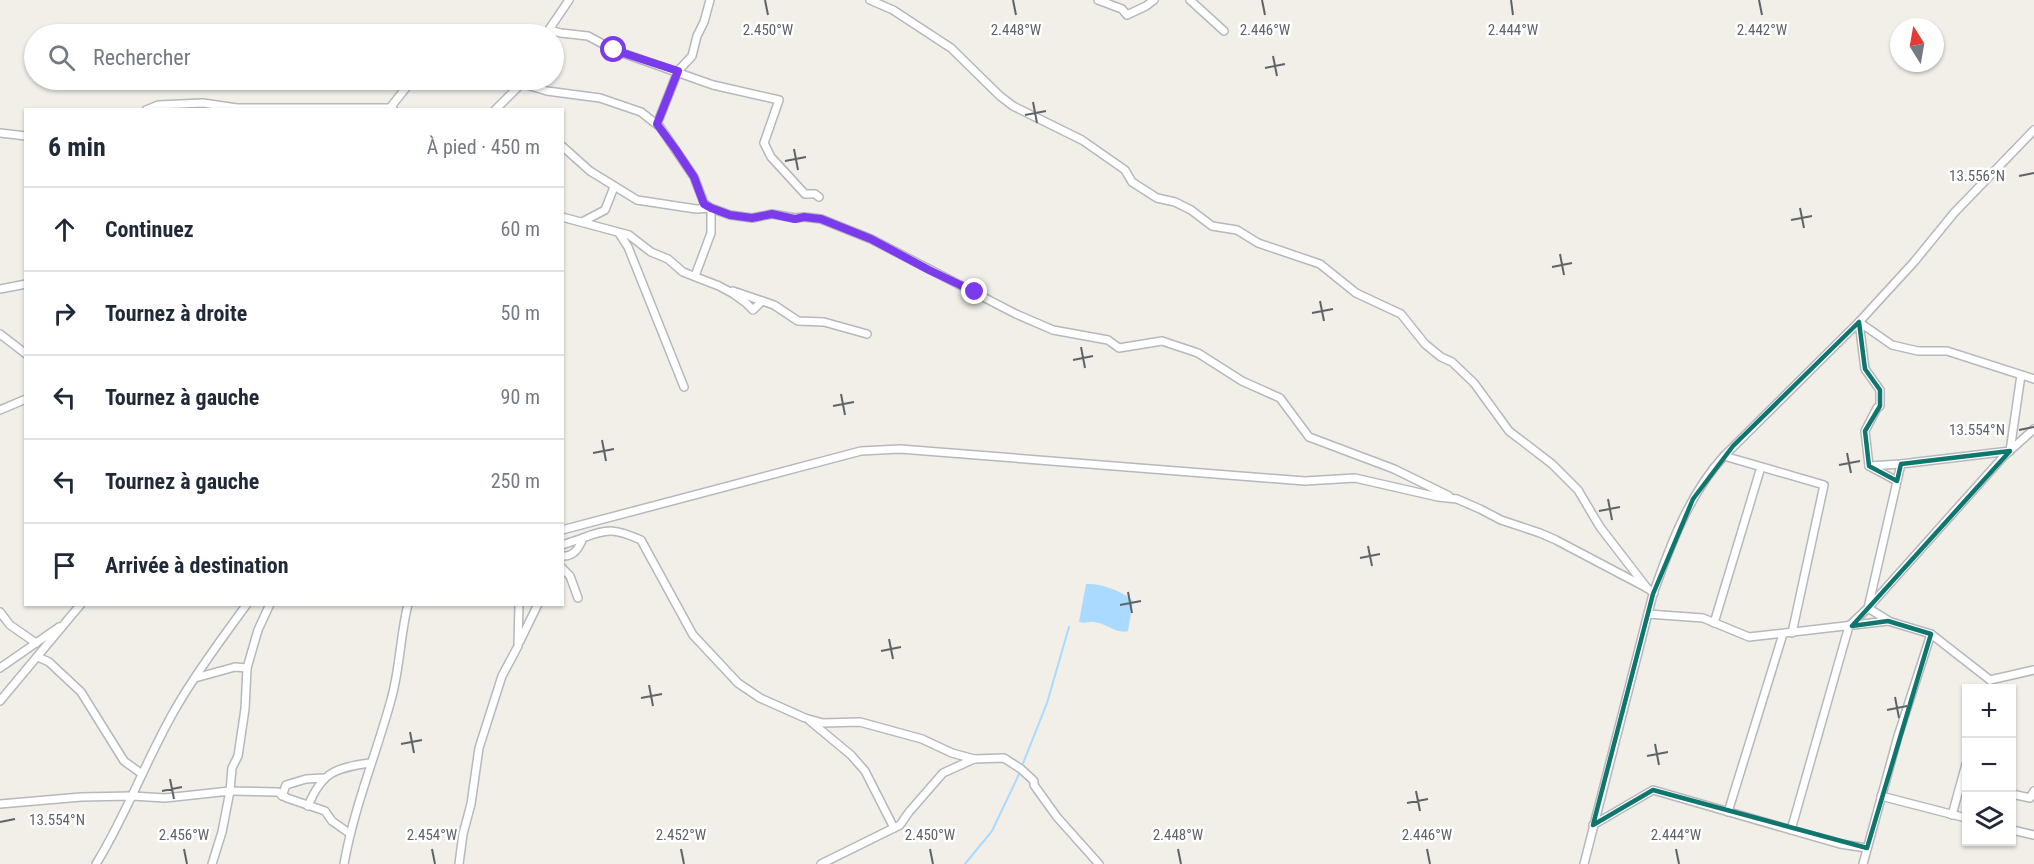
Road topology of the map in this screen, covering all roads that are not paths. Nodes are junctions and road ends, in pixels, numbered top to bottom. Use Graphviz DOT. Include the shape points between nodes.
graph roads {
  1 [pos="569,0"];
  2 [pos="710,0"];
  3 [pos="871,0"];
  4 [pos="1098,0"];
  5 [pos="1154,0"];
  6 [pos="1190,0"];
  7 [pos="553,24"];
  8 [pos="1224,31"];
  9 [pos="564,34"];
  10 [pos="678,71"];
  11 [pos="405,90"];
  12 [pos="514,90"];
  13 [pos="544,90"];
  14 [pos="498,107"];
  15 [pos="151,108"];
  16 [pos="237,108"];
  17 [pos="392,108"];
  18 [pos="657,124"];
  19 [pos="2034,130"];
  20 [pos="0,133"];
  21 [pos="24,136"];
  22 [pos="564,148"];
  23 [pos="614,187"];
  24 [pos="819,197"];
  25 [pos="711,208"];
  26 [pos="564,218"];
  27 [pos="582,222"];
  28 [pos="619,233"];
  29 [pos="695,276"];
  30 [pos="24,284"];
  31 [pos="719,286"];
  32 [pos="0,289"];
  33 [pos="762,301"];
  34 [pos="1859,322"];
  35 [pos="0,334"];
  36 [pos="867,334"];
  37 [pos="24,352"];
  38 [pos="2020,375"];
  39 [pos="2034,379"];
  40 [pos="684,387"];
  41 [pos="24,400"];
  42 [pos="0,410"];
  43 [pos="2032,433"];
  44 [pos="2010,451"];
  45 [pos="1724,456"];
  46 [pos="1900,464"];
  47 [pos="1869,466"];
  48 [pos="1761,467"];
  49 [pos="1897,482"];
  50 [pos="1457,499"];
  51 [pos="564,529"];
  52 [pos="583,538"];
  53 [pos="564,544"];
  54 [pos="564,556"];
  55 [pos="566,576"];
  56 [pos="1647,588"];
  57 [pos="1654,593"];
  58 [pos="578,598"];
  59 [pos="79,606"];
  60 [pos="246,606"];
  61 [pos="269,606"];
  62 [pos="408,606"];
  63 [pos="519,606"];
  64 [pos="537,606"];
  65 [pos="1868,608"];
  66 [pos="0,612"];
  67 [pos="1648,614"];
  68 [pos="66,622"];
  69 [pos="1891,622"];
  70 [pos="1714,623"];
  71 [pos="1849,626"];
  72 [pos="1792,633"];
  73 [pos="1783,634"];
  74 [pos="1931,634"];
  75 [pos="36,643"];
  76 [pos="518,646"];
  77 [pos="38,657"];
  78 [pos="2034,663"];
  79 [pos="0,668"];
  80 [pos="247,668"];
  81 [pos="2034,670"];
  82 [pos="2022,673"];
  83 [pos="195,678"];
  84 [pos="1990,680"];
  85 [pos="1989,684"];
  86 [pos="0,701"];
  87 [pos="806,718"];
  88 [pos="974,759"];
  89 [pos="370,763"];
  90 [pos="142,774"];
  91 [pos="324,778"];
  92 [pos="1962,787"];
  93 [pos="2034,790"];
  94 [pos="230,791"];
  95 [pos="282,795"];
  96 [pos="2016,795"];
  97 [pos="132,796"];
  98 [pos="1881,796"];
  99 [pos="0,804"];
  100 [pos="308,806"];
  101 [pos="1728,812"];
  102 [pos="1952,814"];
  103 [pos="1962,817"];
  104 [pos="1593,825"];
  105 [pos="894,828"];
  106 [pos="1791,830"];
  107 [pos="2016,831"];
  108 [pos="349,833"];
  109 [pos="2034,836"];
  110 [pos="1867,848"];
  111 [pos="96,864"];
  112 [pos="212,864"];
  113 [pos="344,864"];
  114 [pos="459,864"];
  115 [pos="821,864"];
  116 [pos="1099,864"];
  117 [pos="1584,864"];
  118 [pos="1863,864"];
  1 -- 7 [label="street"];
  2 -- 10 [label="street" via="692,56"];
  3 -- 56 [label="street" via="951,48 1013,106 1082,140 1157,198 1191,210 1212,226 1237,231 1258,243 1320,264 1356,293 1401,314 1425,344 1474,383 1509,431 1578,490 1600,527"];
  4 -- 5 [label="street" via="1122,9 1127,15"];
  6 -- 8 [label="street"];
  9 -- 10 [label="street" via="588,36 614,50"];
  10 -- 18 [label="street"];
  10 -- 24 [label="street" via="713,85 779,100 764,142 771,157 805,194"];
  11 -- 17 [label="street"];
  12 -- 14 [label="street"];
  13 -- 18 [label="street" via="600,98 641,112"];
  15 -- 16 [label="street" via="188,103"];
  18 -- 25 [label="street" via="694,177 704,204"];
  19 -- 34 [label="street" via="1953,213"];
  20 -- 21 [label="street"];
  22 -- 23 [label="street"];
  23 -- 25 [label="street" via="637,200"];
  23 -- 27 [label="street" via="605,210"];
  25 -- 29 [label="street" via="711,233"];
  25 -- 50 [label="street" via="752,218 772,214 821,219 871,239 1053,330 1108,340 1119,348 1162,341 1198,353 1242,381 1280,398 1309,437 1394,469"];
  26 -- 27 [label="street"];
  27 -- 28 [label="street"];
  28 -- 29 [label="street" via="629,235"];
  28 -- 40 [label="street"];
  29 -- 31 [label="street"];
  30 -- 32 [label="street"];
  31 -- 33 [label="street"];
  31 -- 33 [label="street" via="753,310"];
  33 -- 36 [label="street" via="798,321 824,322"];
  34 -- 38 [label="street" via="1892,345 1918,351 1947,351"];
  34 -- 45 [label="street"];
  34 -- 47 [label="street" via="1865,369 1880,390 1880,406 1865,431"];
  35 -- 37 [label="street"];
  38 -- 39 [label="street"];
  38 -- 44 [label="street"];
  41 -- 42 [label="street"];
  43 -- 44 [label="street"];
  44 -- 46 [label="street"];
  44 -- 65 [label="street"];
  45 -- 48 [label="street"];
  45 -- 57 [label="street" via="1693,499"];
  46 -- 47 [label="street"];
  46 -- 49 [label="street"];
  47 -- 49 [label="street"];
  48 -- 70 [label="street"];
  48 -- 72 [label="street" via="1824,485"];
  49 -- 65 [label="street"];
  50 -- 51 [label="street" via="1355,478 1305,481 900,449 861,451"];
  50 -- 56 [label="street" via="1556,540"];
  52 -- 53 [label="street"];
  52 -- 54 [label="street" via="579,549"];
  52 -- 87 [label="street" via="603,530 641,540 693,635 738,683 760,698"];
  55 -- 58 [label="street"];
  56 -- 57 [label="street"];
  57 -- 67 [label="street"];
  59 -- 68 [label="street"];
  60 -- 83 [label="street"];
  61 -- 80 [label="street"];
  62 -- 89 [label="street" via="391,699"];
  63 -- 76 [label="street"];
  64 -- 76 [label="street"];
  65 -- 69 [label="street"];
  65 -- 71 [label="street"];
  66 -- 75 [label="street" via="10,625"];
  67 -- 70 [label="street" via="1703,618"];
  67 -- 104 [label="street"];
  68 -- 75 [label="street"];
  68 -- 77 [label="street"];
  69 -- 71 [label="street"];
  69 -- 74 [label="street"];
  70 -- 73 [label="street" via="1749,637"];
  71 -- 72 [label="street"];
  71 -- 106 [label="street"];
  72 -- 73 [label="street"];
  73 -- 101 [label="street"];
  74 -- 84 [label="street"];
  74 -- 98 [label="street"];
  75 -- 79 [label="street"];
  76 -- 114 [label="street" via="502,676 479,748"];
  77 -- 86 [label="street"];
  77 -- 90 [label="street" via="49,662 81,692 124,761"];
  78 -- 82 [label="street"];
  80 -- 83 [label="street"];
  80 -- 94 [label="street" via="245,709"];
  81 -- 82 [label="street"];
  82 -- 84 [label="street"];
  83 -- 90 [label="street"];
  84 -- 85 [label="street"];
  87 -- 88 [label="street" via="823,723 860,722"];
  87 -- 105 [label="street" via="865,771"];
  88 -- 105 [label="street" via="944,773"];
  88 -- 116 [label="street" via="1004,758 1021,769"];
  89 -- 91 [label="street" via="339,769"];
  89 -- 108 [label="street"];
  90 -- 97 [label="street"];
  91 -- 95 [label="street" via="286,785"];
  91 -- 100 [label="street"];
  92 -- 102 [label="street"];
  93 -- 96 [label="street" via="2030,798"];
  94 -- 95 [label="street" via="266,790"];
  94 -- 97 [label="street" via="165,798"];
  94 -- 112 [label="street"];
  95 -- 100 [label="street"];
  97 -- 99 [label="street"];
  97 -- 111 [label="street"];
  98 -- 102 [label="street"];
  98 -- 110 [label="street"];
  100 -- 108 [label="street" via="325,811"];
  101 -- 104 [label="street" via="1653,790"];
  101 -- 106 [label="street"];
  102 -- 103 [label="street"];
  104 -- 117 [label="street"];
  105 -- 115 [label="street"];
  106 -- 110 [label="street"];
  107 -- 109 [label="street"];
  108 -- 113 [label="street"];
  110 -- 118 [label="street"];
}
